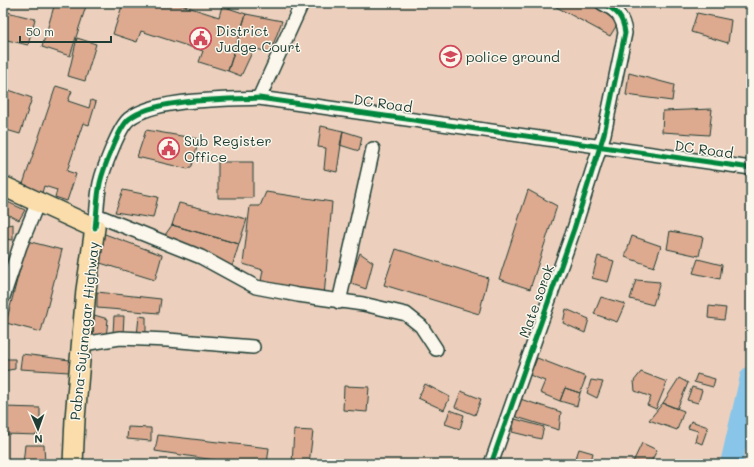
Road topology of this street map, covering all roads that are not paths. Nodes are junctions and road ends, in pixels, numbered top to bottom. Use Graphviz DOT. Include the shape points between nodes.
graph roads {
  1 [pos="302,3"];
  2 [pos="602,3"];
  3 [pos="259,98"];
  4 [pos="602,140"];
  5 [pos="373,149"];
  6 [pos="749,167"];
  7 [pos="3,186"];
  8 [pos="38,202"];
  9 [pos="96,222"];
  10 [pos="3,298"];
  11 [pos="339,302"];
  12 [pos="83,344"];
  13 [pos="253,347"];
  14 [pos="436,349"];
  15 [pos="73,464"];
  16 [pos="491,464"];
  1 -- 3 [label="street"];
  2 -- 4 [label="street, Mate sorok" via="616,10 624,22 625,33"];
  3 -- 4 [label="street, DC Road"];
  3 -- 9 [label="street, DC Road" via="183,102 142,111 128,120 120,129 100,182"];
  4 -- 6 [label="street, DC Road"];
  4 -- 16 [label="street, Mate sorok" via="574,229"];
  5 -- 11 [label="street"];
  7 -- 8 [label="highway, Pabna-Sujanagar Highway"];
  8 -- 9 [label="highway, Pabna-Sujanagar Highway"];
  8 -- 10 [label="street"];
  9 -- 11 [label="street" via="201,257 256,286"];
  9 -- 12 [label="highway, Pabna-Sujanagar Highway" via="86,290"];
  11 -- 14 [label="street" via="363,304 406,314 421,326"];
  12 -- 13 [label="street" via="120,338"];
  12 -- 15 [label="highway, Pabna-Sujanagar Highway"];
}
